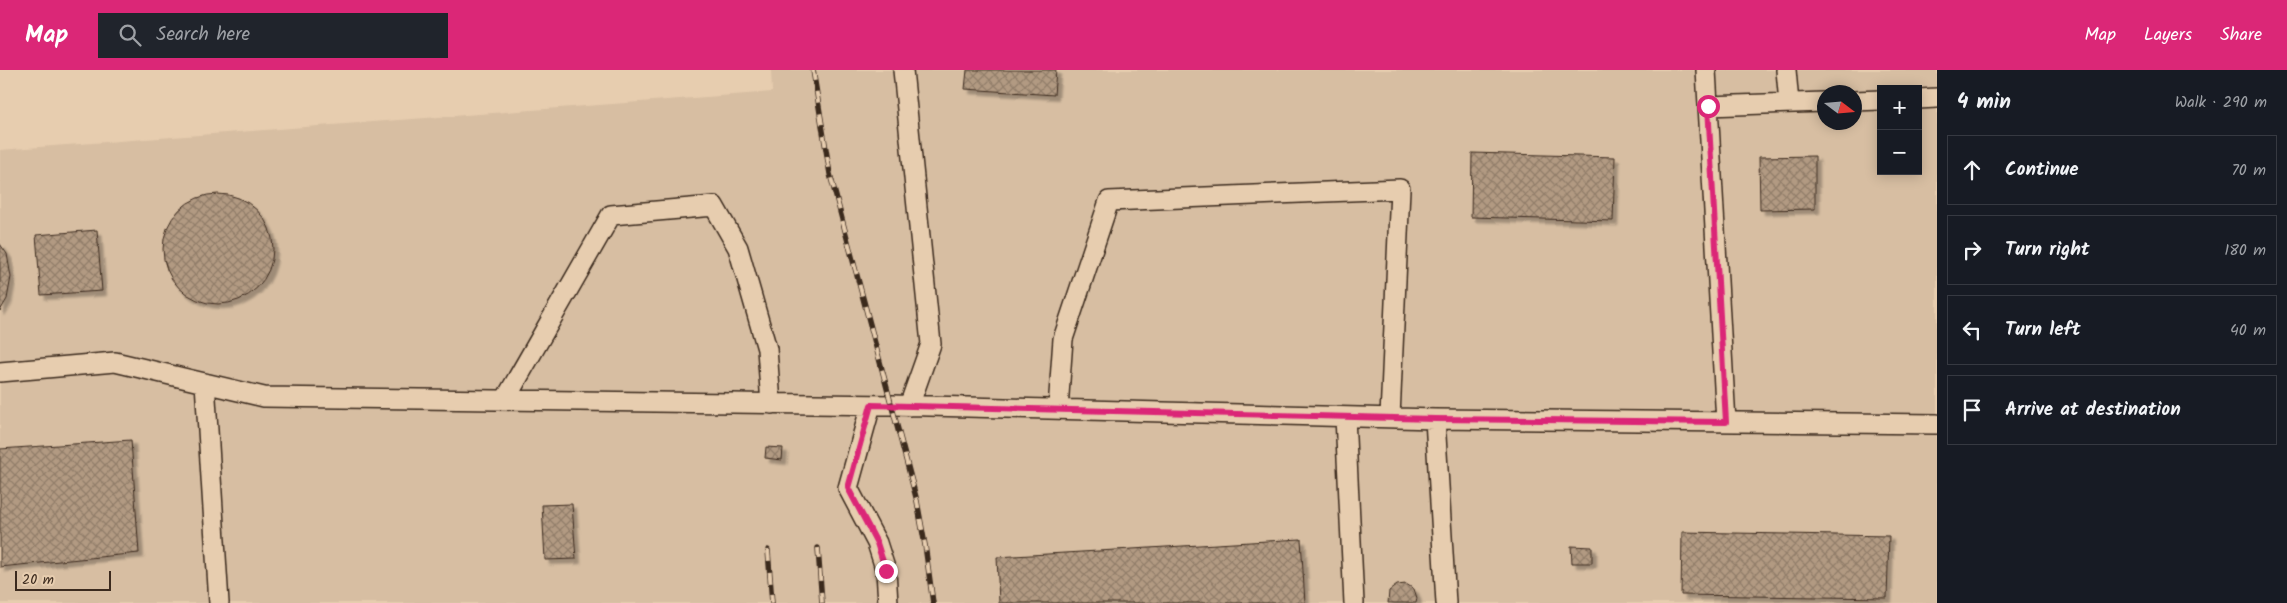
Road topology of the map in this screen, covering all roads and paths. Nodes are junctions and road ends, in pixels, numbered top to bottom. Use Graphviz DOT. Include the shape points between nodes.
graph roads {
  1 [pos="903,70"];
  2 [pos="1706,70"];
  3 [pos="1786,70"];
  4 [pos="1937,98"];
  5 [pos="1922,99"];
  6 [pos="1877,100"];
  7 [pos="1862,101"];
  8 [pos="1817,102"];
  9 [pos="1789,103"];
  10 [pos="1708,106"];
  11 [pos="0,372"];
  12 [pos="205,383"];
  13 [pos="505,400"];
  14 [pos="771,404"];
  15 [pos="871,405"];
  16 [pos="909,406"];
  17 [pos="1058,409"];
  18 [pos="1345,416"];
  19 [pos="1390,418"];
  20 [pos="1435,419"];
  21 [pos="1726,422"];
  22 [pos="1937,424"];
  23 [pos="220,603"];
  24 [pos="888,603"];
  25 [pos="1354,603"];
  26 [pos="1446,603"];
  1 -- 16 [label="lane" via="931,344"];
  2 -- 10 [label="lane"];
  3 -- 9 [label="lane"];
  4 -- 5 [label="lane"];
  6 -- 7 [label="lane"];
  8 -- 9 [label="lane"];
  9 -- 10 [label="lane"];
  10 -- 21 [label="lane"];
  11 -- 12 [label="lane" via="115,362"];
  12 -- 13 [label="lane" via="264,397"];
  12 -- 23 [label="lane"];
  13 -- 14 [label="lane"];
  13 -- 14 [label="lane" via="611,215 714,206 738,248 767,348"];
  14 -- 15 [label="lane"];
  15 -- 16 [label="lane"];
  15 -- 24 [label="lane" via="848,488 877,543 886,571"];
  16 -- 17 [label="lane"];
  17 -- 18 [label="lane"];
  17 -- 19 [label="lane" via="1063,339 1109,201 1400,188"];
  18 -- 19 [label="lane"];
  18 -- 25 [label="lane"];
  19 -- 20 [label="lane"];
  20 -- 21 [label="lane"];
  20 -- 26 [label="lane"];
  21 -- 22 [label="lane"];
}
